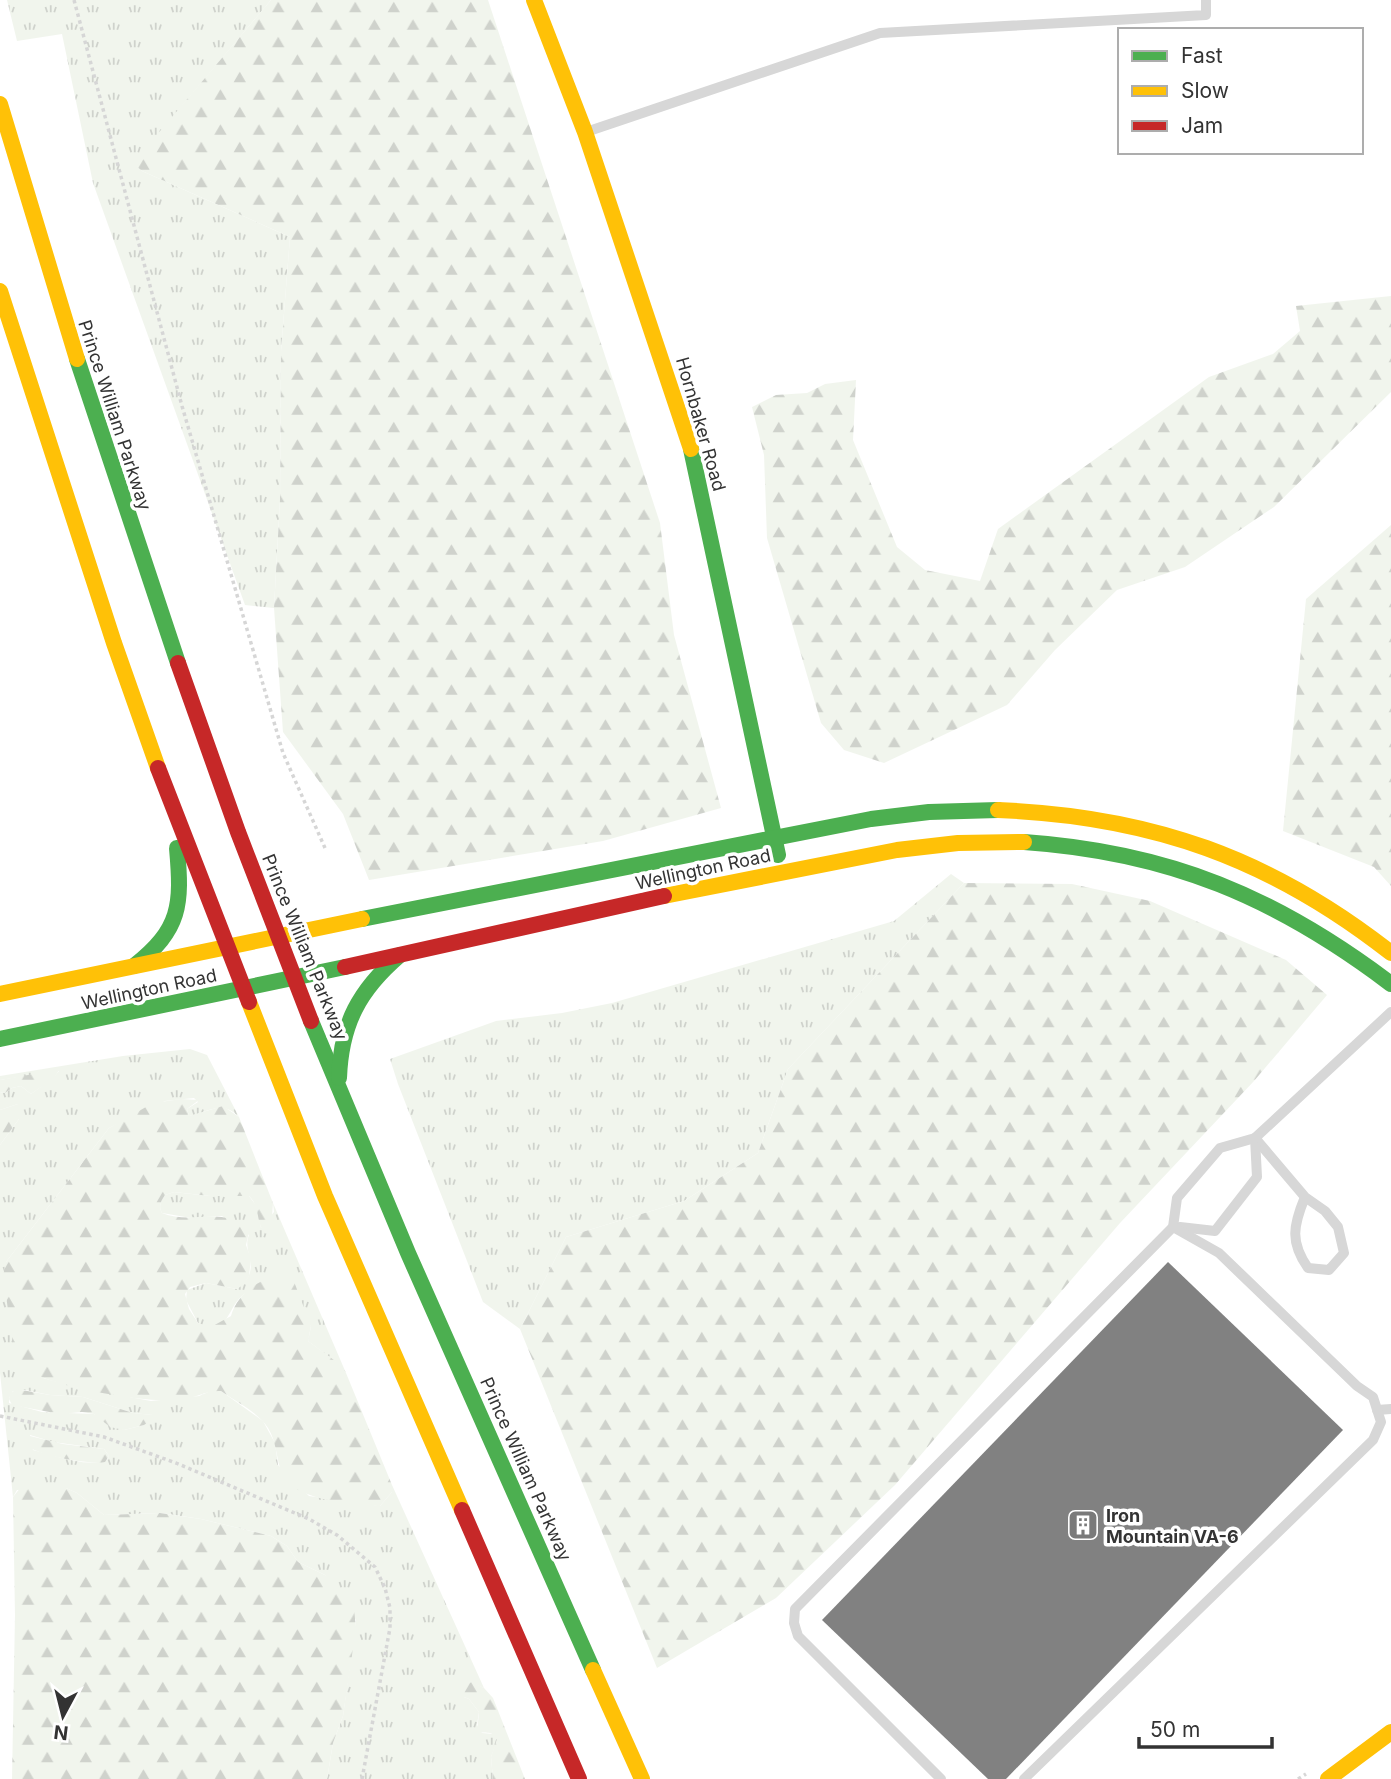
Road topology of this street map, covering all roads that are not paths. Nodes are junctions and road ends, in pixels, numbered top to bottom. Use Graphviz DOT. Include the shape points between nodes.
graph roads {
  1 [pos="534,0"];
  2 [pos="1206,0"];
  3 [pos="0,104"];
  4 [pos="585,132"];
  5 [pos="0,291"];
  6 [pos="174,813"];
  7 [pos="773,838"];
  8 [pos="783,872"];
  9 [pos="278,936"];
  10 [pos="226,947"];
  11 [pos="1391,953"];
  12 [pos="400,955"];
  13 [pos="134,966"];
  14 [pos="295,979"];
  15 [pos="1391,984"];
  16 [pos="243,990"];
  17 [pos="0,994"];
  18 [pos="1391,1012"];
  19 [pos="0,1039"];
  20 [pos="340,1089"];
  21 [pos="1255,1138"];
  22 [pos="1305,1197"];
  23 [pos="1173,1227"];
  24 [pos="1377,1409"];
  25 [pos="1391,1409"];
  26 [pos="1391,1732"];
  27 [pos="579,1779"];
  28 [pos="642,1779"];
  29 [pos="941,1779"];
  30 [pos="1024,1779"];
  31 [pos="1328,1779"];
  1 -- 4 [label="main road, Hornbaker Road"];
  2 -- 4 [label="lane" via="1206,15 880,33"];
  3 -- 9 [label="main road, Prince William Parkway" via="114,477 192,707"];
  4 -- 7 [label="main road, Hornbaker Road" via="695,461"];
  5 -- 6 [label="main road"];
  6 -- 10 [label="main road"];
  6 -- 13 [label="main road" via="180,903 164,938"];
  7 -- 8 [label="main road, Hornbaker Road"];
  7 -- 9 [label="main road, Wellington Road"];
  7 -- 11 [label="main road, Wellington Road" via="942,810 1033,810 1119,821 1185,840 1270,874 1338,914"];
  8 -- 12 [label="main road, Wellington Road"];
  8 -- 15 [label="main road, Wellington Road" via="903,847 954,842 1042,843 1109,850 1200,875 1286,912"];
  9 -- 10 [label="main road, Wellington Road"];
  9 -- 14 [label="main road, Prince William Parkway"];
  10 -- 13 [label="main road, Wellington Road"];
  10 -- 16 [label="main road"];
  12 -- 14 [label="main road, Wellington Road"];
  12 -- 20 [label="main road" via="366,988 353,1009 340,1055"];
  13 -- 17 [label="main road, Wellington Road"];
  14 -- 16 [label="main road, Wellington Road"];
  14 -- 20 [label="main road, Prince William Parkway"];
  16 -- 19 [label="main road, Wellington Road"];
  16 -- 27 [label="main road" via="330,1209"];
  18 -- 21 [label="lane"];
  20 -- 28 [label="main road, Prince William Parkway"];
  21 -- 22 [label="lane"];
  21 -- 23 [label="lane" via="1220,1148 1177,1198"];
  21 -- 23 [label="lane" via="1257,1177 1215,1231"];
  22 -- 22 [label="lane" via="1338,1227 1344,1253 1329,1270 1308,1268 1296,1251 1295,1222"];
  23 -- 24 [label="lane" via="1219,1253 1373,1397"];
  23 -- 29 [label="lane" via="795,1609 798,1636"];
  24 -- 25 [label="lane"];
  24 -- 30 [label="lane" via="1381,1422 1373,1440"];
  26 -- 31 [label="main road"];
}
